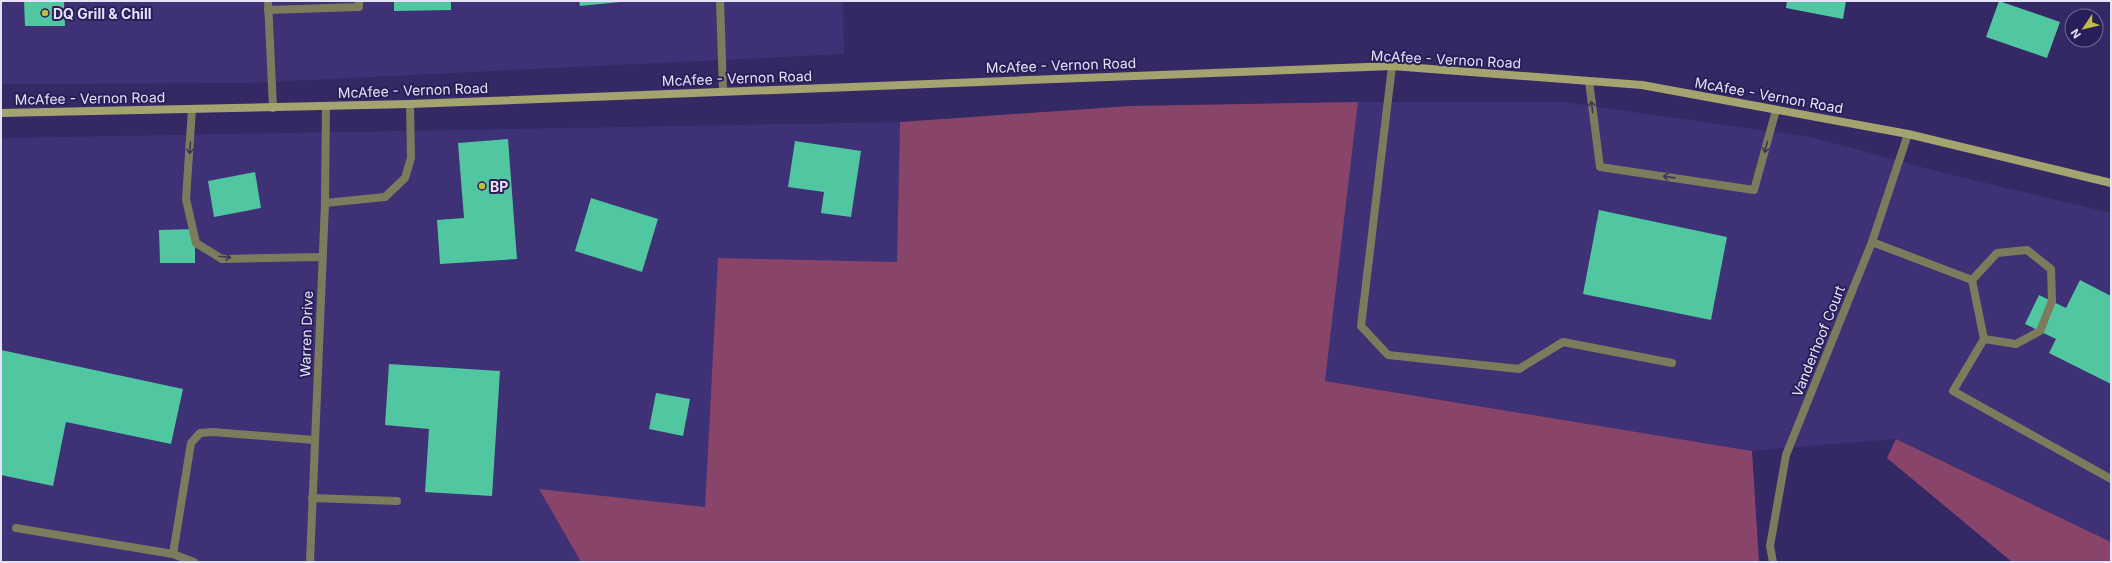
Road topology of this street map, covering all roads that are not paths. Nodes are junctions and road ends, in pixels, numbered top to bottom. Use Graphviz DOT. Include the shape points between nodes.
graph roads {
  1 [pos="359,1"];
  2 [pos="720,1"];
  3 [pos="268,5"];
  4 [pos="1392,66"];
  5 [pos="1589,81"];
  6 [pos="723,91"];
  7 [pos="410,104"];
  8 [pos="326,106"];
  9 [pos="273,108"];
  10 [pos="192,109"];
  11 [pos="1776,110"];
  12 [pos="1,113"];
  13 [pos="1908,134"];
  14 [pos="2111,183"];
  15 [pos="325,203"];
  16 [pos="1872,242"];
  17 [pos="322,257"];
  18 [pos="1972,280"];
  19 [pos="1984,339"];
  20 [pos="1672,363"];
  21 [pos="314,440"];
  22 [pos="2111,479"];
  23 [pos="312,498"];
  24 [pos="397,501"];
  25 [pos="16,528"];
  26 [pos="173,554"];
  27 [pos="194,562"];
  28 [pos="310,562"];
  29 [pos="1773,562"];
  1 -- 3 [label="street" via="359,7"];
  2 -- 6 [label="street"];
  3 -- 9 [label="street"];
  4 -- 5 [label="main road, McAfee - Vernon Road"];
  4 -- 6 [label="main road, McAfee - Vernon Road"];
  4 -- 20 [label="street" via="1361,326 1388,355 1519,368 1563,342"];
  5 -- 11 [label="main road, McAfee - Vernon Road" via="1642,85"];
  11 -- 5 [label="street, one-way" via="1754,190 1600,167"];
  6 -- 7 [label="main road, McAfee - Vernon Road"];
  7 -- 8 [label="main road, McAfee - Vernon Road"];
  7 -- 15 [label="street" via="411,158 405,178 385,197"];
  8 -- 9 [label="main road, McAfee - Vernon Road"];
  8 -- 15 [label="street, Warren Drive"];
  9 -- 10 [label="main road, McAfee - Vernon Road"];
  10 -- 12 [label="main road, McAfee - Vernon Road"];
  10 -- 17 [label="street, one-way" via="186,199 196,243 222,259"];
  11 -- 13 [label="main road, McAfee - Vernon Road"];
  13 -- 14 [label="main road, McAfee - Vernon Road"];
  13 -- 16 [label="street, Vanderhoof Court"];
  15 -- 17 [label="street, Warren Drive"];
  16 -- 18 [label="street"];
  16 -- 29 [label="street, Vanderhoof Court" via="1786,455 1770,546"];
  17 -- 21 [label="street, Warren Drive"];
  18 -- 19 [label="street"];
  18 -- 19 [label="street" via="1997,253 2027,250 2051,269 2052,302 2040,331 2016,344"];
  19 -- 22 [label="street" via="1953,391"];
  21 -- 23 [label="street, Warren Drive"];
  21 -- 26 [label="street" via="200,433 191,443"];
  23 -- 24 [label="street"];
  23 -- 28 [label="street, Warren Drive"];
  25 -- 26 [label="street"];
  26 -- 27 [label="street"];
}
